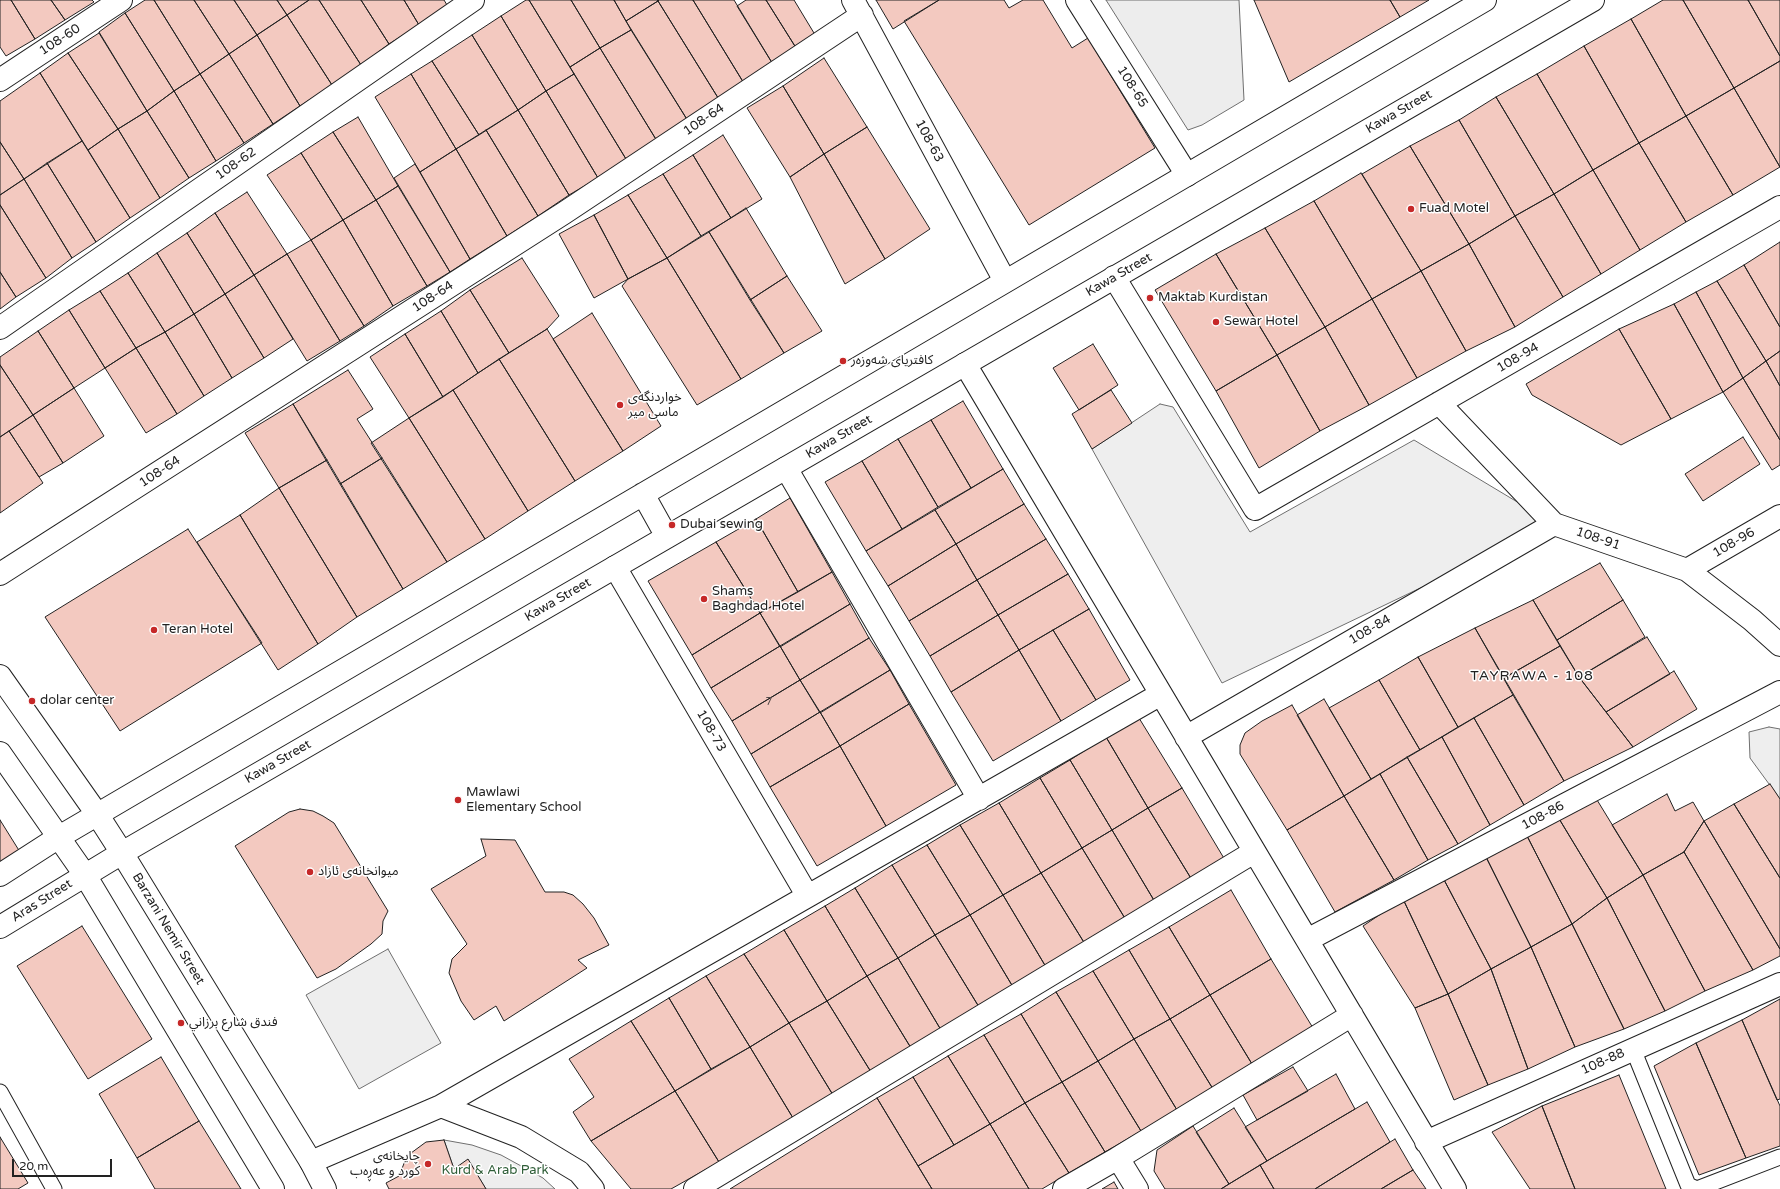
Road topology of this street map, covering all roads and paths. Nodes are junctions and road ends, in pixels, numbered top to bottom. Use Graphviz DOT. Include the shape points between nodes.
graph roads {
  1 [pos="121,0"];
  2 [pos="473,0"];
  3 [pos="1078,0"];
  4 [pos="1485,0"];
  5 [pos="1593,0"];
  6 [pos="858,8"];
  7 [pos="0,80"];
  8 [pos="1187,175"];
  9 [pos="1780,207"];
  10 [pos="1114,277"];
  11 [pos="1005,281"];
  12 [pos="0,328"];
  13 [pos="965,364"];
  14 [pos="1439,403"];
  15 [pos="786,468"];
  16 [pos="642,494"];
  17 [pos="1780,516"];
  18 [pos="1554,524"];
  19 [pos="666,537"];
  20 [pos="615,567"];
  21 [pos="1687,570"];
  22 [pos="0,574"];
  23 [pos="1780,645"];
  24 [pos="0,676"];
  25 [pos="1780,692"];
  26 [pos="1161,694"];
  27 [pos="1186,737"];
  28 [pos="0,753"];
  29 [pos="979,799"];
  30 [pos="97,814"];
  31 [pos="59,837"];
  32 [pos="1254,852"];
  33 [pos="122,853"];
  34 [pos="85,874"];
  35 [pos="0,875"];
  36 [pos="807,895"];
  37 [pos="0,927"];
  38 [pos="1307,940"];
  39 [pos="1780,984"];
  40 [pos="1352,1015"];
  41 [pos="1632,1049"];
  42 [pos="0,1092"];
  43 [pos="441,1106"];
  44 [pos="1426,1142"];
  45 [pos="1780,1157"];
  46 [pos="1118,1158"];
  47 [pos="311,1162"];
  48 [pos="54,1189"];
  49 [pos="273,1189"];
  50 [pos="325,1189"];
  51 [pos="593,1189"];
  52 [pos="696,1189"];
  53 [pos="1064,1189"];
  54 [pos="1136,1189"];
  55 [pos="1455,1189"];
  1 -- 7 [label="street, 108-60"];
  2 -- 12 [label="street, 108-62"];
  3 -- 8 [label="street, 108-65"];
  4 -- 8 [label="street"];
  5 -- 10 [label="street, Kawa Street"];
  6 -- 11 [label="street, 108-63"];
  6 -- 22 [label="street, 108-64" via="564,213"];
  8 -- 11 [label="street"];
  9 -- 14 [label="street, 108-94"];
  10 -- 13 [label="street, Kawa Street"];
  10 -- 14 [label="street, 108-94" via="1255,509"];
  11 -- 16 [label="street"];
  13 -- 15 [label="street, Kawa Street"];
  13 -- 26 [label="street"];
  14 -- 18 [label="street, 108-91"];
  15 -- 19 [label="street, Kawa Street"];
  15 -- 29 [label="street"];
  16 -- 19 [label="street"];
  16 -- 30 [label="street"];
  17 -- 21 [label="street, 108-96"];
  18 -- 21 [label="street, 108-91"];
  18 -- 27 [label="street, 108-84"];
  19 -- 20 [label="street, Kawa Street"];
  20 -- 33 [label="street, Kawa Street"];
  20 -- 36 [label="street, 108-73"];
  21 -- 23 [label="street, 108-91"];
  24 -- 30 [label="street, Barzani Nemir Street"];
  25 -- 38 [label="street, 108-86"];
  26 -- 27 [label="street"];
  26 -- 29 [label="street"];
  27 -- 32 [label="street"];
  28 -- 31 [label="street"];
  29 -- 36 [label="street"];
  30 -- 31 [label="street"];
  30 -- 33 [label="street, Barzani Nemir Street"];
  31 -- 34 [label="street"];
  31 -- 35 [label="street"];
  32 -- 38 [label="street"];
  32 -- 52 [label="street"];
  33 -- 34 [label="street, Kawa Street"];
  33 -- 47 [label="street, Barzani Nemir Street"];
  34 -- 37 [label="street, Aras Street"];
  34 -- 49 [label="street"];
  36 -- 43 [label="street"];
  38 -- 40 [label="street"];
  39 -- 41 [label="street, 108-88"];
  40 -- 44 [label="street"];
  40 -- 46 [label="street"];
  41 -- 44 [label="street, 108-88"];
  41 -- 45 [label="lane" via="1688,1185 1697,1189"];
  42 -- 48 [label="lane"];
  43 -- 47 [label="street"];
  43 -- 51 [label="street" via="521,1137 579,1172"];
  44 -- 55 [label="street"];
  46 -- 53 [label="street"];
  46 -- 54 [label="street"];
  47 -- 50 [label="street, Barzani Nemir Street"];
}
